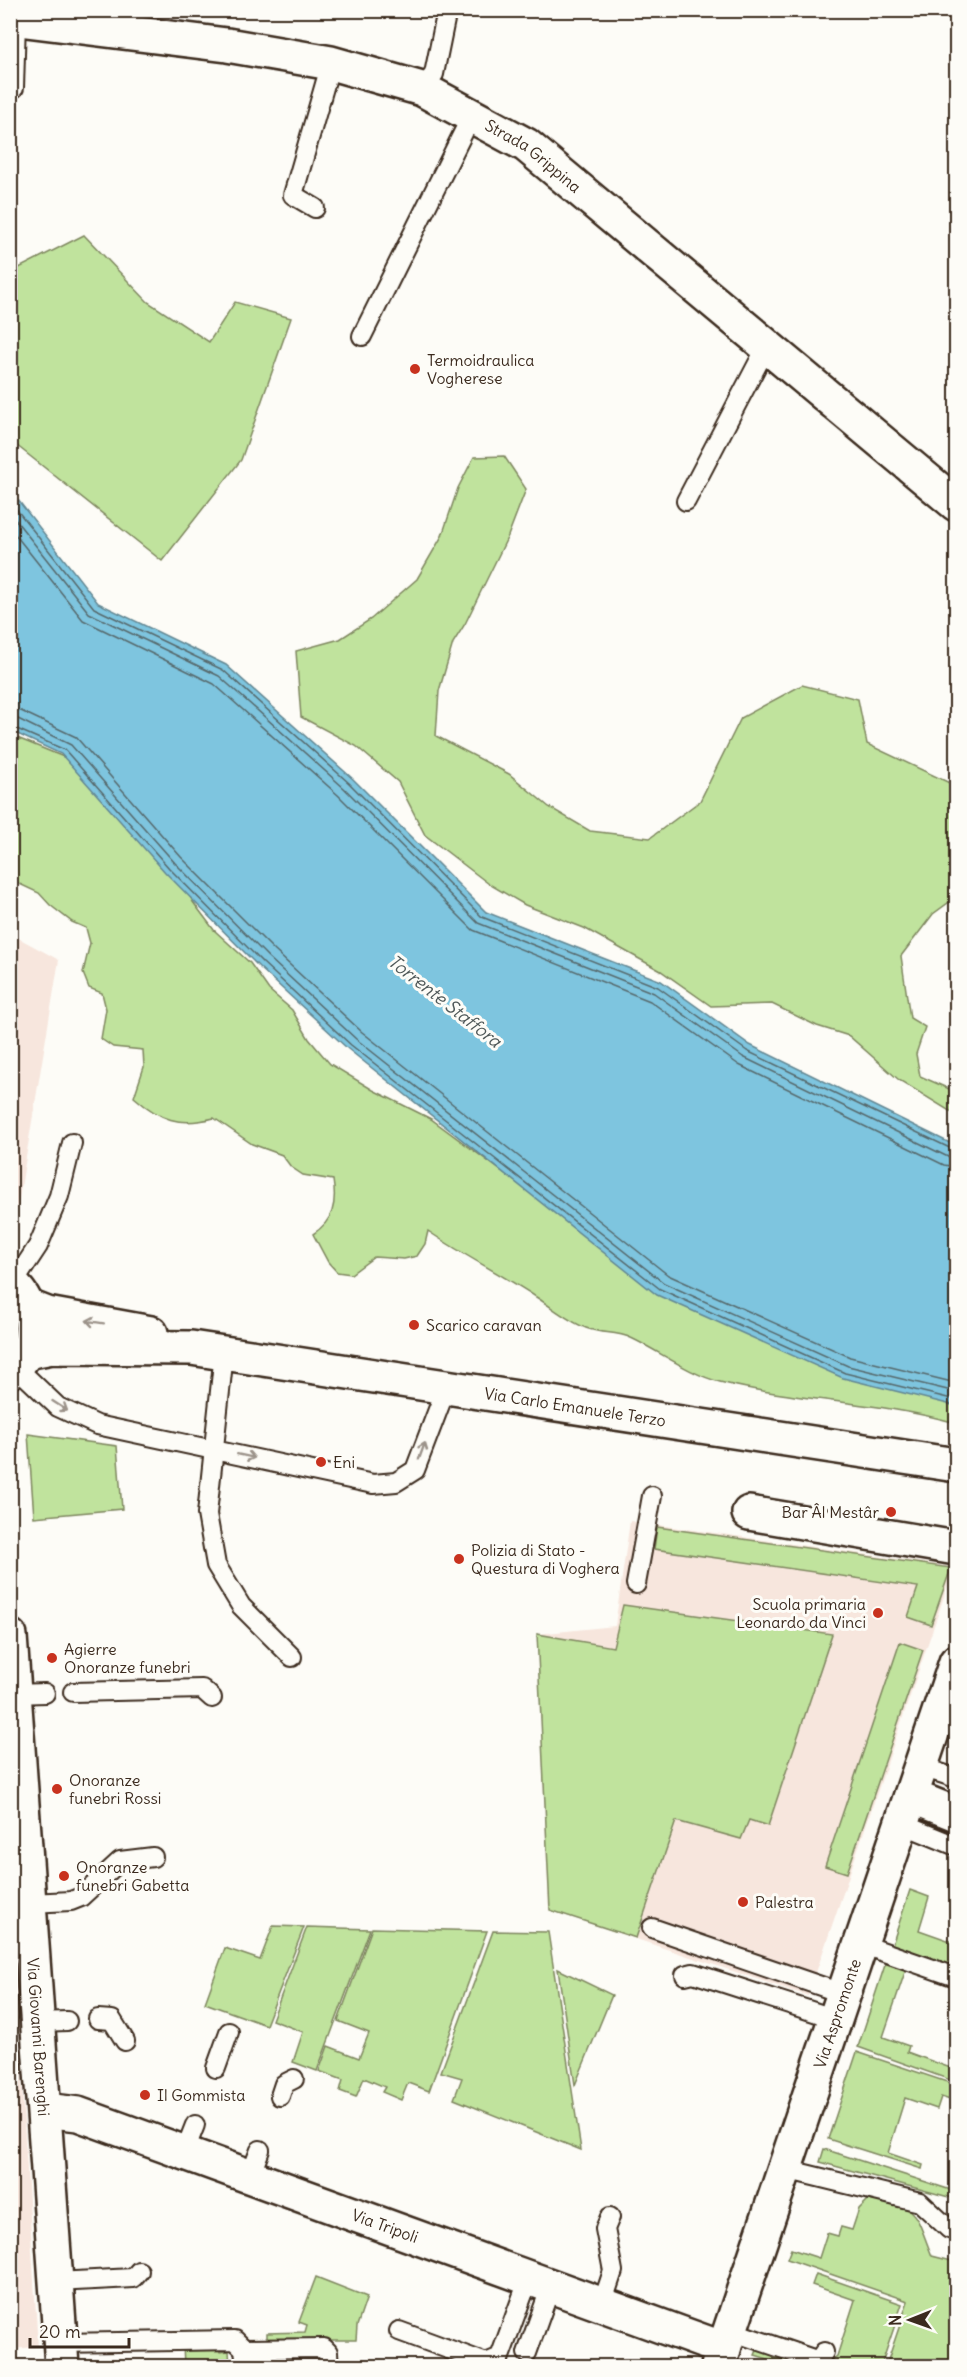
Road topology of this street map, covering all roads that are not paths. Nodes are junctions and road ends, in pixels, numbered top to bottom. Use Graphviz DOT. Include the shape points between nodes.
graph roads {
  1 [pos="447,10"];
  2 [pos="13,19"];
  3 [pos="331,63"];
  4 [pos="14,88"];
  5 [pos="422,89"];
  6 [pos="472,115"];
  7 [pos="315,208"];
  8 [pos="362,336"];
  9 [pos="767,346"];
  10 [pos="686,501"];
  11 [pos="957,504"];
  12 [pos="72,1143"];
  13 [pos="18,1291"];
  14 [pos="191,1348"];
  15 [pos="224,1353"];
  16 [pos="18,1363"];
  17 [pos="447,1386"];
  18 [pos="213,1449"];
  19 [pos="957,1465"];
  20 [pos="652,1496"];
  21 [pos="748,1513"];
  22 [pos="957,1548"];
  23 [pos="636,1584"];
  24 [pos="10,1636"];
  25 [pos="292,1657"];
  26 [pos="957,1662"];
  27 [pos="73,1692"];
  28 [pos="212,1698"];
  29 [pos="957,1778"];
  30 [pos="912,1796"];
  31 [pos="957,1814"];
  32 [pos="957,1846"];
  33 [pos="153,1857"];
  34 [pos="24,1907"];
  35 [pos="652,1928"];
  36 [pos="861,1944"];
  37 [pos="685,1975"];
  38 [pos="957,1977"];
  39 [pos="840,2007"];
  40 [pos="98,2019"];
  41 [pos="230,2032"];
  42 [pos="125,2041"];
  43 [pos="216,2068"];
  44 [pos="294,2079"];
  45 [pos="280,2096"];
  46 [pos="45,2110"];
  47 [pos="785,2169"];
  48 [pos="610,2217"];
  49 [pos="957,2231"];
  50 [pos="139,2271"];
  51 [pos="57,2282"];
  52 [pos="540,2282"];
  53 [pos="602,2304"];
  54 [pos="399,2331"];
  55 [pos="824,2352"];
  56 [pos="527,2353"];
  57 [pos="61,2355"];
  58 [pos="723,2355"];
  59 [pos="245,2358"];
  60 [pos="329,2367"];
  1 -- 5 [label="lane" via="434,74"];
  2 -- 3 [label="street, Strada Grippina" via="227,45"];
  2 -- 4 [label="lane"];
  3 -- 5 [label="street, Strada Grippina"];
  3 -- 7 [label="lane" via="293,195"];
  5 -- 6 [label="street, Strada Grippina"];
  6 -- 8 [label="lane"];
  6 -- 9 [label="street, Strada Grippina" via="526,145"];
  9 -- 10 [label="lane"];
  9 -- 11 [label="street, Strada Grippina"];
  12 -- 13 [label="lane" via="59,1196"];
  14 -- 13 [label="street, Via Carlo Emanuele Terzo, one-way" via="160,1335 47,1314"];
  13 -- 16 [label="street" via="32,1338"];
  14 -- 15 [label="street, Via Carlo Emanuele Terzo"];
  14 -- 16 [label="street, Via Carlo Emanuele Terzo" via="52,1347"];
  15 -- 17 [label="street, Via Carlo Emanuele Terzo"];
  15 -- 18 [label="lane"];
  16 -- 18 [label="lane, one-way" via="58,1407 97,1425"];
  18 -- 17 [label="lane, one-way" via="373,1484 396,1482 415,1470"];
  17 -- 19 [label="street, Via Carlo Emanuele Terzo"];
  18 -- 25 [label="lane" via="207,1514 216,1565 241,1606"];
  20 -- 23 [label="lane"];
  21 -- 22 [label="street"];
  24 -- 34 [label="street, Via Giovanni Barenghi" via="30,1694"];
  26 -- 30 [label="street, Via Aspromonte"];
  27 -- 28 [label="lane" via="202,1689"];
  29 -- 30 [label="lane"];
  30 -- 31 [label="street"];
  30 -- 32 [label="lane"];
  30 -- 36 [label="street, Via Aspromonte"];
  33 -- 34 [label="lane" via="120,1860 81,1897 71,1901"];
  34 -- 46 [label="street, Via Giovanni Barenghi" via="53,2021"];
  35 -- 39 [label="lane"];
  36 -- 38 [label="lane"];
  36 -- 39 [label="street, Via Aspromonte"];
  37 -- 39 [label="lane" via="693,1973"];
  39 -- 47 [label="street, Via Aspromonte"];
  40 -- 42 [label="lane" via="112,2020"];
  41 -- 43 [label="lane"];
  44 -- 45 [label="lane" via="284,2084"];
  46 -- 51 [label="street, Via Giovanni Barenghi"];
  46 -- 52 [label="street, Via Tripoli" via="190,2139"];
  47 -- 49 [label="lane" via="920,2202 949,2229"];
  47 -- 58 [label="street, Via Aspromonte"];
  48 -- 53 [label="lane" via="605,2229 613,2271"];
  50 -- 51 [label="lane" via="134,2278"];
  51 -- 57 [label="street, Via Giovanni Barenghi"];
  52 -- 53 [label="street, Via Tripoli"];
  52 -- 54 [label="lane" via="500,2357 486,2363"];
  52 -- 56 [label="lane"];
  53 -- 58 [label="street, Via Tripoli"];
  55 -- 58 [label="lane" via="813,2359"];
  57 -- 59 [label="lane" via="235,2340"];
  59 -- 60 [label="lane" via="324,2348"];
}
